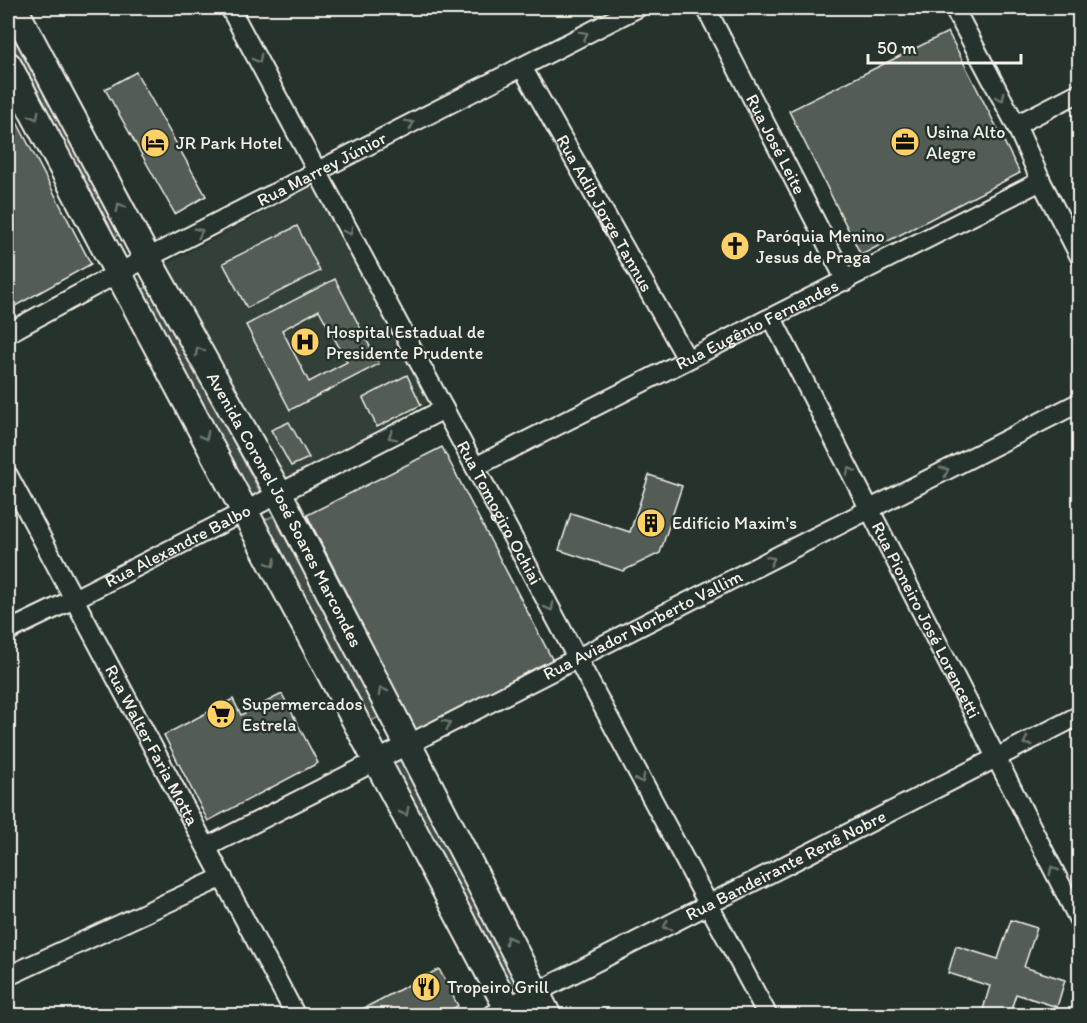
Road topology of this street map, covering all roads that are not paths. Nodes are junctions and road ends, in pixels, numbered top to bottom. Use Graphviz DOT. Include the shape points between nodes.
graph roads {
  1 [pos="230,8"];
  2 [pos="637,8"];
  3 [pos="706,8"];
  4 [pos="954,8"];
  5 [pos="15,10"];
  6 [pos="611,14"];
  7 [pos="8,65"];
  8 [pos="522,67"];
  9 [pos="1080,92"];
  10 [pos="1016,125"];
  11 [pos="317,171"];
  12 [pos="1041,181"];
  13 [pos="1080,257"];
  14 [pos="147,258"];
  15 [pos="118,273"];
  16 [pos="846,281"];
  17 [pos="772,318"];
  18 [pos="8,333"];
  19 [pos="687,359"];
  20 [pos="1080,402"];
  21 [pos="444,409"];
  22 [pos="475,467"];
  23 [pos="8,475"];
  24 [pos="279,494"];
  25 [pos="870,509"];
  26 [pos="244,511"];
  27 [pos="74,599"];
  28 [pos="8,631"];
  29 [pos="577,659"];
  30 [pos="1080,715"];
  31 [pos="409,743"];
  32 [pos="996,758"];
  33 [pos="377,761"];
  34 [pos="207,848"];
  35 [pos="223,877"];
  36 [pos="708,904"];
  37 [pos="1080,922"];
  38 [pos="8,976"];
  39 [pos="536,993"];
  40 [pos="503,1013"];
  41 [pos="296,1016"];
  42 [pos="548,1016"];
  43 [pos="768,1016"];
  1 -- 11 [label="street, Rua Tomogiro Ochiai, one-way"];
  2 -- 6 [label="street, Rua Marrey Júnior"];
  3 -- 16 [label="street, Rua José Leite"];
  4 -- 10 [label="street, one-way"];
  14 -- 5 [label="main road, Avenida Coronel José Soares Marcondes, one-way"];
  8 -- 6 [label="street, Rua Marrey Júnior, one-way"];
  7 -- 15 [label="main road, Avenida Coronel José Soares Marcondes, one-way"];
  11 -- 8 [label="street, Rua Marrey Júnior, one-way"];
  8 -- 19 [label="street, Rua Adib Jorge Tannus"];
  9 -- 10 [label="street"];
  10 -- 12 [label="street"];
  14 -- 11 [label="street, Rua Marrey Júnior, one-way"];
  11 -- 21 [label="street, Rua Tomogiro Ochiai, one-way"];
  12 -- 13 [label="street"];
  12 -- 16 [label="street, Rua Eugênio Fernandes"];
  14 -- 15 [label="street, Rua Marrey Júnior"];
  24 -- 14 [label="main road, Avenida Coronel José Soares Marcondes, one-way"];
  15 -- 18 [label="street, Rua Marrey Júnior"];
  15 -- 26 [label="main road, Avenida Coronel José Soares Marcondes, one-way"];
  16 -- 17 [label="street, Rua Eugênio Fernandes"];
  17 -- 19 [label="street, Rua Eugênio Fernandes"];
  25 -- 17 [label="street, Rua Pioneiro José Lorencetti, one-way"];
  19 -- 22 [label="street, Rua Eugênio Fernandes"];
  25 -- 20 [label="street, Rua Aviador Norberto Vallim, one-way"];
  21 -- 22 [label="street, Rua Tomogiro Ochiai"];
  21 -- 24 [label="street, Rua Alexandre Balbo, one-way"];
  22 -- 29 [label="street, Rua Tomogiro Ochiai, one-way"];
  23 -- 27 [label="street, Rua Walter Faria Motta"];
  24 -- 26 [label="street, Rua Alexandre Balbo"];
  31 -- 24 [label="main road, Avenida Coronel José Soares Marcondes, one-way"];
  29 -- 25 [label="street, Rua Aviador Norberto Vallim, one-way"];
  25 -- 32 [label="street, Rua Pioneiro José Lorencetti"];
  26 -- 27 [label="street, Rua Alexandre Balbo"];
  26 -- 33 [label="main road, Avenida Coronel José Soares Marcondes, one-way"];
  27 -- 28 [label="street, Rua Alexandre Balbo"];
  27 -- 34 [label="street, Rua Walter Faria Motta"];
  31 -- 29 [label="street, Rua Aviador Norberto Vallim, one-way"];
  29 -- 36 [label="street, Rua Tomogiro Ochiai, one-way"];
  30 -- 32 [label="street, Rua Bandeirante Renê Nobre, one-way"];
  31 -- 33 [label="street, Rua Aviador Norberto Vallim"];
  39 -- 31 [label="main road, Avenida Coronel José Soares Marcondes, one-way"];
  32 -- 36 [label="street, Rua Bandeirante Renê Nobre"];
  37 -- 32 [label="street, Rua Pioneiro José Lorencetti, one-way"];
  33 -- 34 [label="street, Rua Aviador Norberto Vallim"];
  33 -- 40 [label="main road, Avenida Coronel José Soares Marcondes, one-way"];
  34 -- 35 [label="street, Rua Walter Faria Motta"];
  35 -- 38 [label="street"];
  35 -- 41 [label="street, Rua Walter Faria Motta"];
  36 -- 39 [label="street, Rua Bandeirante Renê Nobre, one-way"];
  36 -- 43 [label="street, Rua Tomogiro Ochiai"];
  39 -- 40 [label="street, Rua Bandeirante Renê Nobre"];
  39 -- 42 [label="main road, Avenida Coronel José Soares Marcondes"];
}
